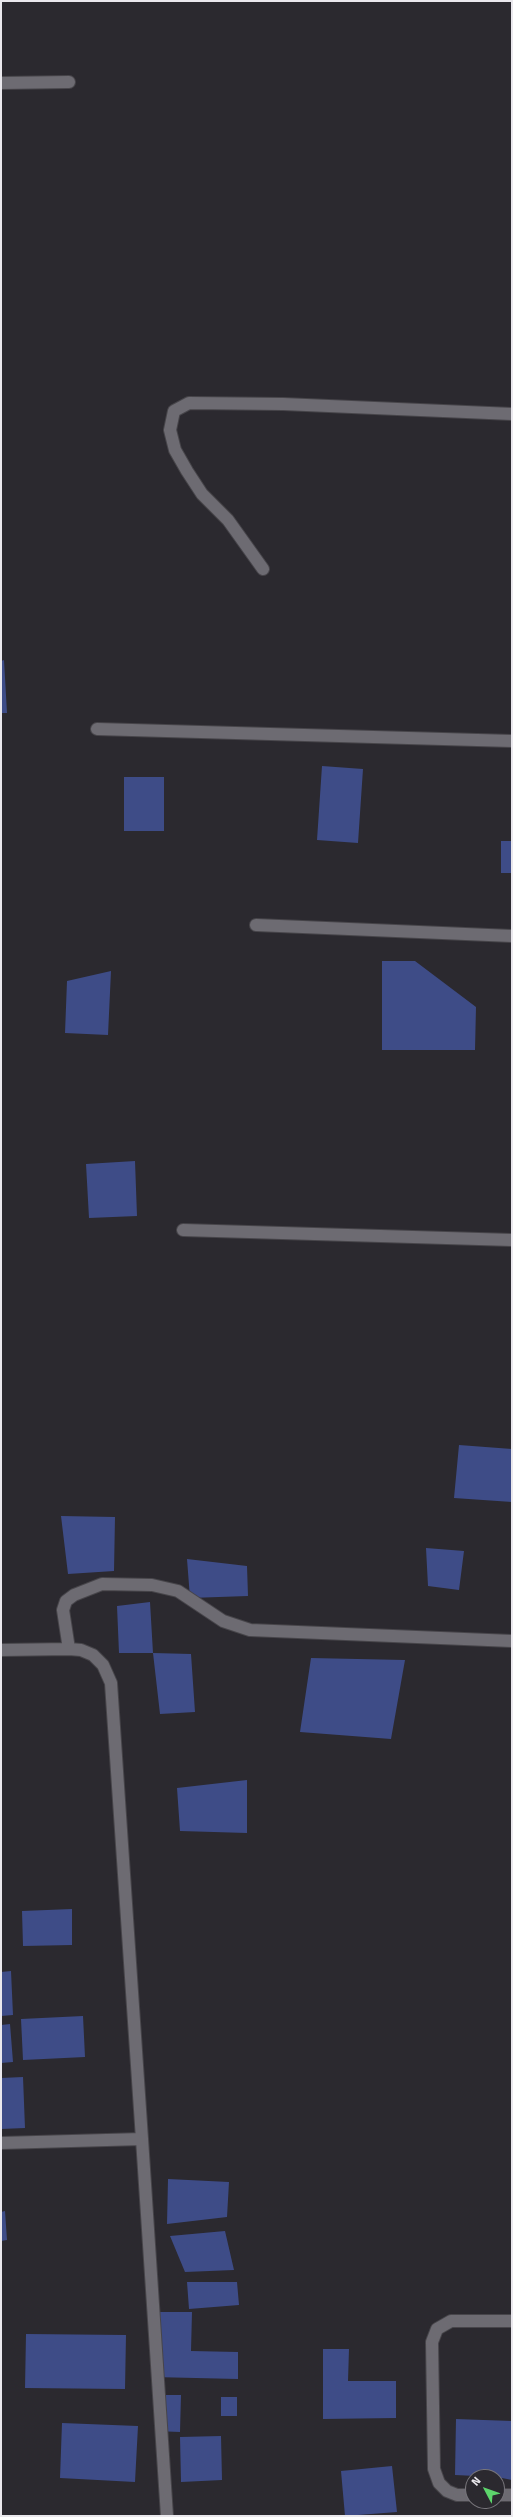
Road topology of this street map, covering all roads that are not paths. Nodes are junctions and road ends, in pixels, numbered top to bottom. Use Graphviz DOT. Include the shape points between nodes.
graph roads {
  1 [pos="69,82"];
  2 [pos="1,83"];
  3 [pos="512,414"];
  4 [pos="263,569"];
  5 [pos="97,729"];
  6 [pos="512,741"];
  7 [pos="256,925"];
  8 [pos="512,936"];
  9 [pos="183,1230"];
  10 [pos="512,1240"];
  11 [pos="512,1641"];
  12 [pos="69,1649"];
  13 [pos="1,1650"];
  14 [pos="142,2139"];
  15 [pos="1,2143"];
  16 [pos="512,2321"];
  17 [pos="465,2495"];
  18 [pos="167,2516"];
  1 -- 2 [label="street"];
  3 -- 4 [label="street" via="283,404 189,403 174,411 170,430 175,450 202,494 228,520"];
  5 -- 6 [label="street"];
  7 -- 8 [label="street"];
  9 -- 10 [label="street"];
  11 -- 12 [label="street" via="250,1630 223,1621 178,1591 152,1585 102,1584 74,1595 66,1601 63,1610"];
  12 -- 13 [label="street"];
  12 -- 14 [label="street" via="93,1655 103,1665 111,1683"];
  14 -- 15 [label="street"];
  14 -- 18 [label="street"];
  16 -- 17 [label="street" via="451,2321 438,2329 432,2342 434,2469 439,2483 447,2491"];
}
